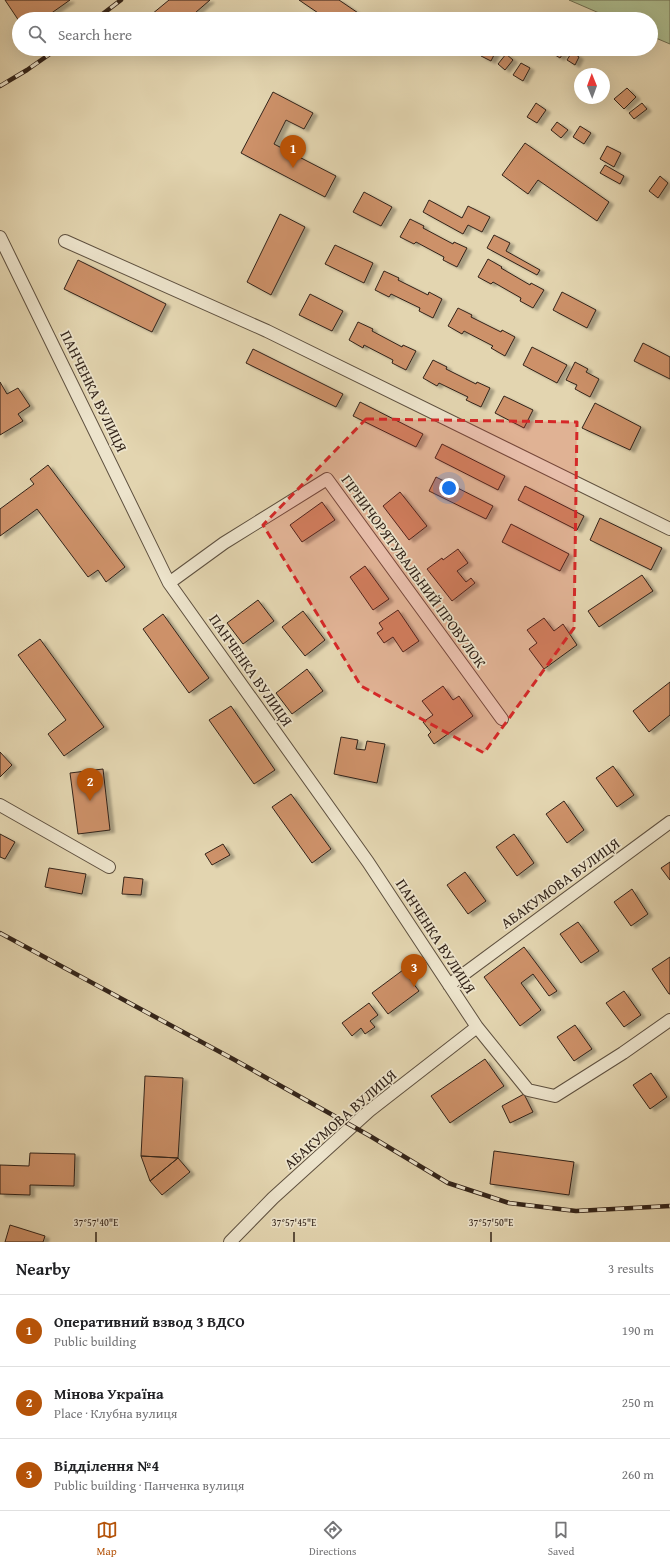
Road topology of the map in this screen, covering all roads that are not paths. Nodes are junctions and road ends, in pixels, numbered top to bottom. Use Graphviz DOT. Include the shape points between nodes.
graph roads {
  1 [pos="0,238"];
  2 [pos="65,241"];
  3 [pos="670,529"];
  4 [pos="169,582"];
  5 [pos="502,719"];
  6 [pos="0,805"];
  7 [pos="670,822"];
  8 [pos="108,867"];
  9 [pos="449,984"];
  10 [pos="670,1020"];
  11 [pos="477,1027"];
  12 [pos="230,1242"];
  1 -- 4 [label="street, ПАНЧЕНКА ВУЛИЦЯ"];
  2 -- 3 [label="street" via="267,331"];
  4 -- 5 [label="street, ГІРНИЧОРЯТУВАЛЬНИЙ ПРОВУЛОК" via="224,543 327,479"];
  4 -- 9 [label="street, ПАНЧЕНКА ВУЛИЦЯ" via="368,862"];
  6 -- 8 [label="street"];
  7 -- 9 [label="street, АБАКУМОВА ВУЛИЦЯ"];
  9 -- 11 [label="street, ПАНЧЕНКА ВУЛИЦЯ"];
  10 -- 11 [label="street, ПАНЧЕНКА ВУЛИЦЯ" via="555,1096 528,1090"];
  11 -- 12 [label="street, АБАКУМОВА ВУЛИЦЯ" via="368,1112 273,1198"];
}
